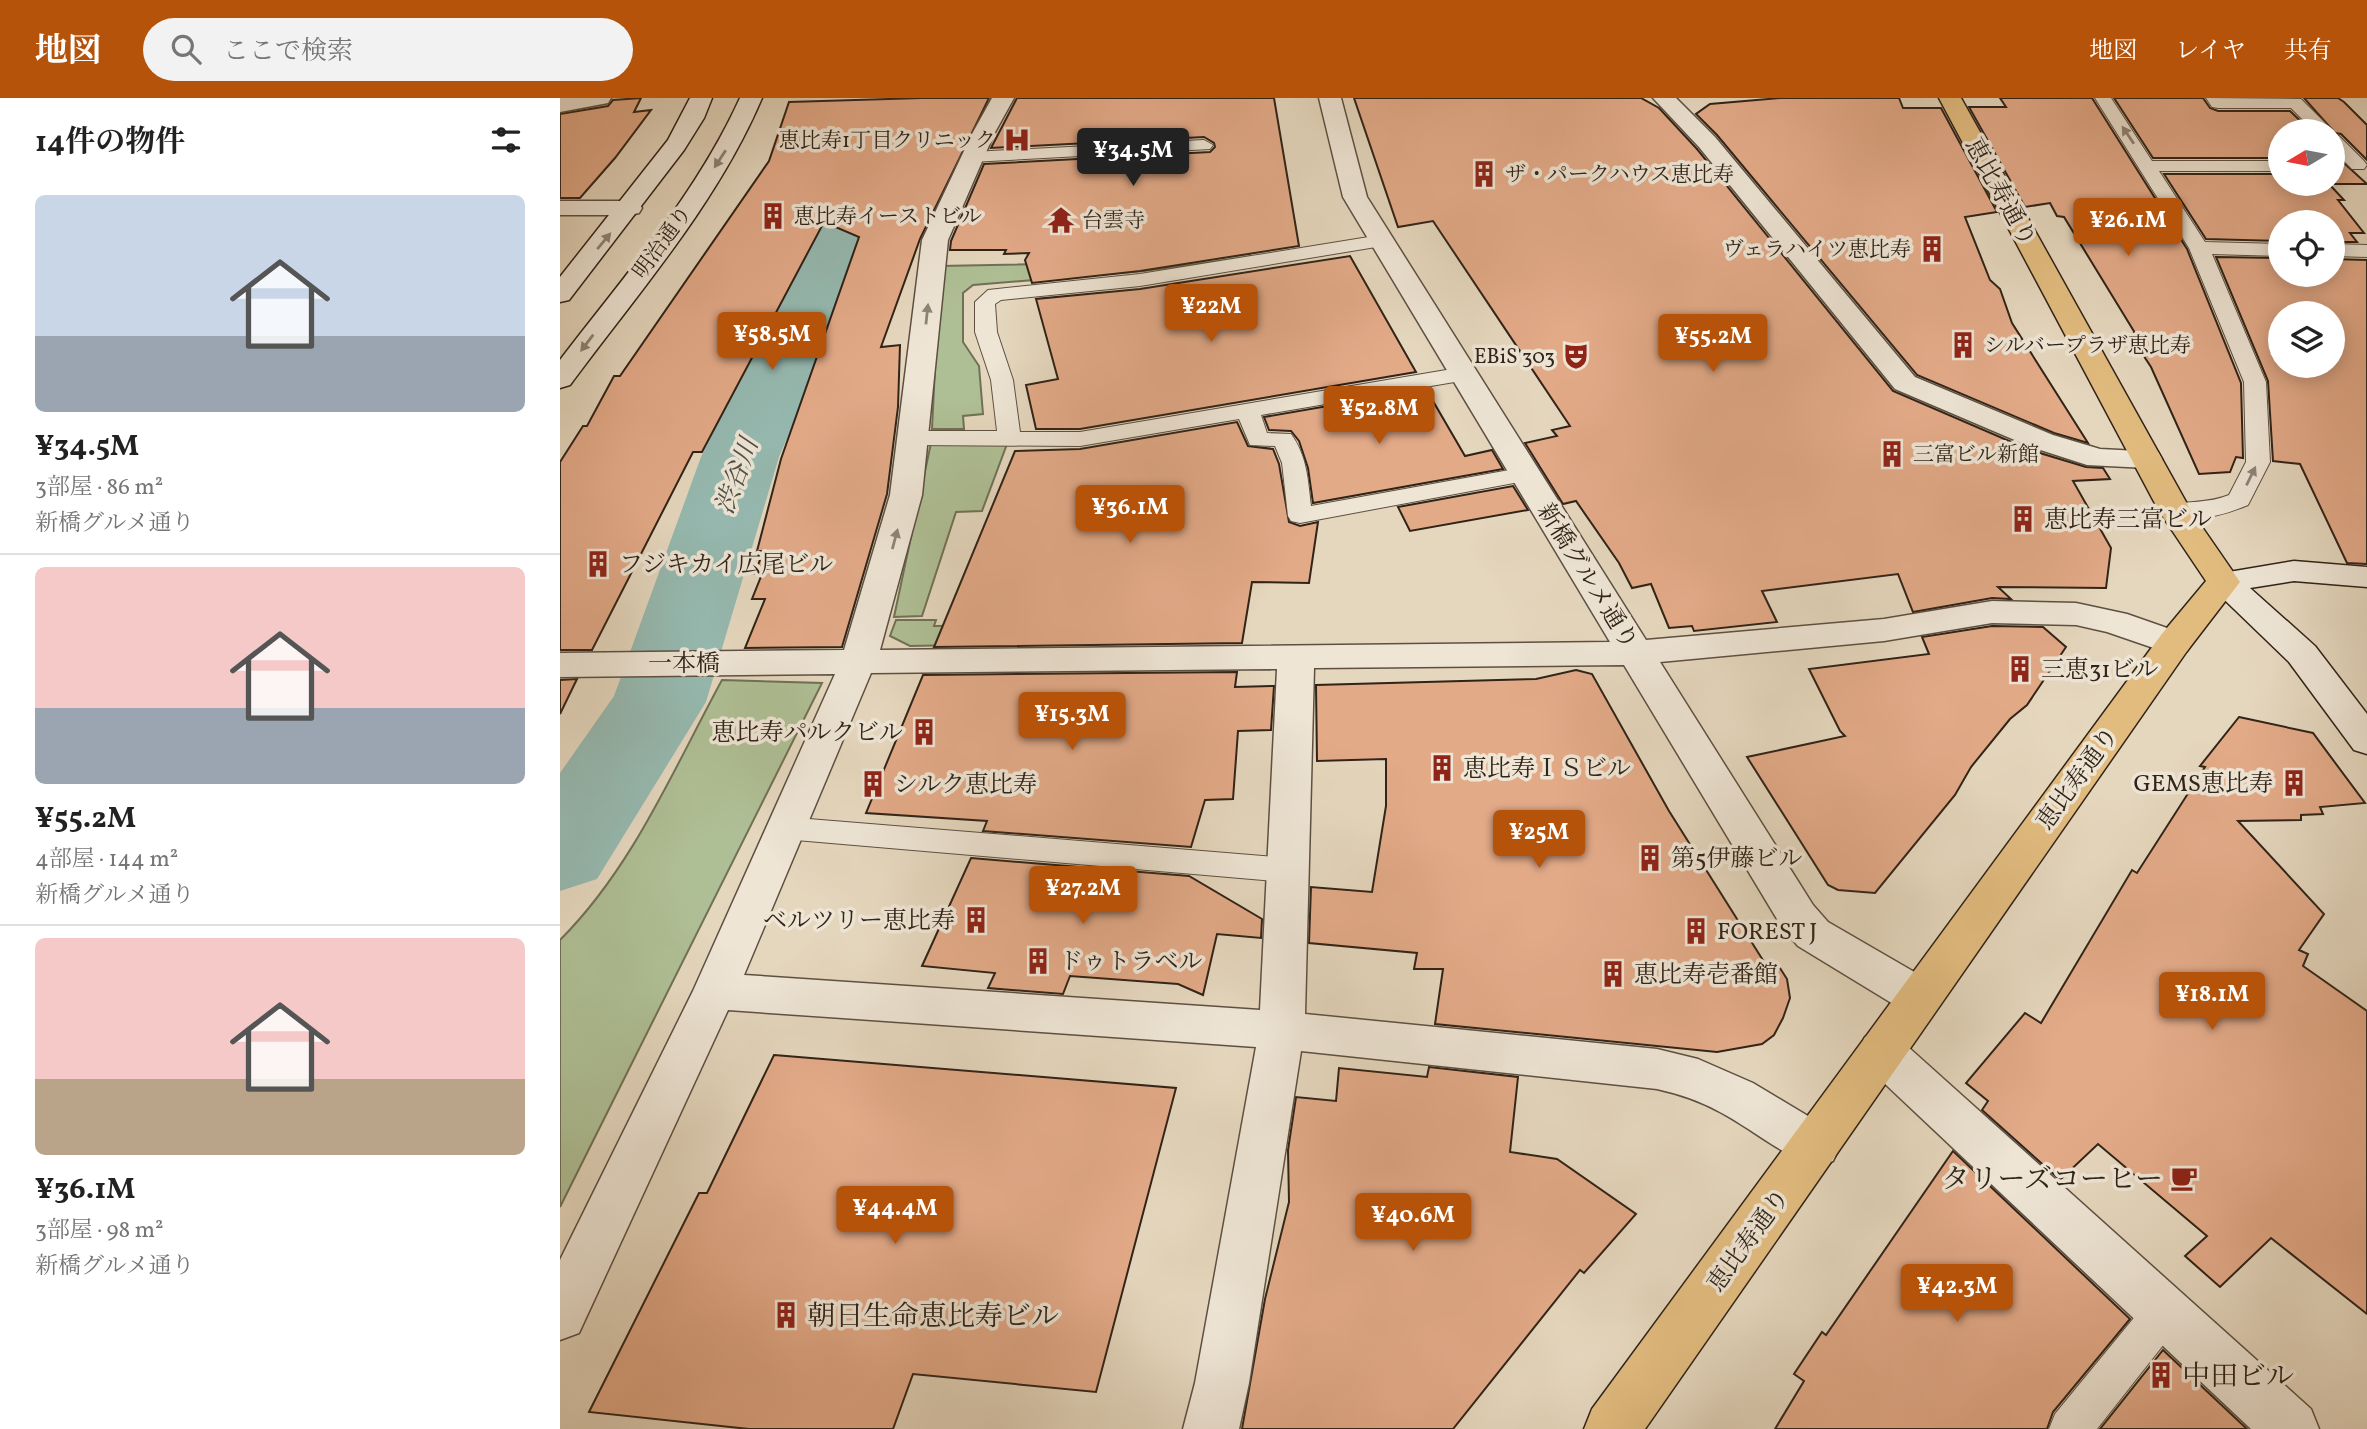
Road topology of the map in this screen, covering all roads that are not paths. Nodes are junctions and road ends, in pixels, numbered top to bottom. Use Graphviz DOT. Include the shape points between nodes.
graph roads {
  1 [pos="600,98"];
  2 [pos="701,98"];
  3 [pos="751,98"];
  4 [pos="1003,98"];
  5 [pos="1330,98"];
  6 [pos="1664,98"];
  7 [pos="1950,98"];
  8 [pos="2103,98"];
  9 [pos="2214,98"];
  10 [pos="560,105"];
  11 [pos="2312,119"];
  12 [pos="1204,145"];
  13 [pos="2345,150"];
  14 [pos="972,157"];
  15 [pos="2362,165"];
  16 [pos="2149,166"];
  17 [pos="2268,166"];
  18 [pos="560,208"];
  19 [pos="630,208"];
  20 [pos="1381,241"];
  21 [pos="2199,248"];
  22 [pos="2268,250"];
  23 [pos="2345,250"];
  24 [pos="2367,251"];
  25 [pos="560,294"];
  26 [pos="1464,374"];
  27 [pos="560,379"];
  28 [pos="1248,410"];
  29 [pos="914,438"];
  30 [pos="1009,438"];
  31 [pos="2147,458"];
  32 [pos="1526,474"];
  33 [pos="2175,511"];
  34 [pos="2367,577"];
  35 [pos="2223,582"];
  36 [pos="2174,643"];
  37 [pos="1636,653"];
  38 [pos="1296,656"];
  39 [pos="856,664"];
  40 [pos="560,665"];
  41 [pos="2367,741"];
  42 [pos="784,828"];
  43 [pos="1288,870"];
  44 [pos="715,991"];
  45 [pos="1919,998"];
  46 [pos="1282,1030"];
  47 [pos="1881,1052"];
  48 [pos="1816,1146"];
  49 [pos="2165,1311"];
  50 [pos="560,1315"];
  51 [pos="1211,1429"];
  52 [pos="1612,1429"];
  53 [pos="2070,1429"];
  54 [pos="2291,1429"];
  1 -- 10 [label="street"];
  2 -- 19 [label="street, 明治通り" via="676,145"];
  3 -- 27 [label="street, 明治通り, one-way" via="732,141 686,212"];
  4 -- 14 [label="street"];
  5 -- 20 [label="street, 新橋グルメ通り" via="1354,197"];
  6 -- 31 [label="street" via="1707,142 1905,383 2042,441 2098,458"];
  7 -- 31 [label="main road, 恵比寿通り"];
  16 -- 8 [label="lane, one-way"];
  9 -- 11 [label="lane" via="2218,103 2295,103"];
  12 -- 14 [label="lane"];
  13 -- 15 [label="lane"];
  29 -- 14 [label="street, one-way" via="935,240"];
  16 -- 17 [label="lane"];
  16 -- 21 [label="lane"];
  18 -- 19 [label="street"];
  25 -- 19 [label="street, 明治通り, one-way"];
  20 -- 26 [label="street, 新橋グルメ通り"];
  20 -- 30 [label="lane" via="1140,280 995,294 985,302 986,332 1002,380"];
  21 -- 22 [label="lane"];
  33 -- 21 [label="lane, one-way" via="2215,510 2239,500 2258,462 2255,382"];
  23 -- 24 [label="lane"];
  26 -- 28 [label="lane"];
  26 -- 32 [label="street, 新橋グルメ通り"];
  28 -- 30 [label="lane" via="1080,439"];
  28 -- 32 [label="lane" via="1258,440 1283,439 1294,463 1300,516"];
  29 -- 30 [label="lane"];
  39 -- 29 [label="street, one-way" via="906,495"];
  31 -- 33 [label="main road, 恵比寿通り"];
  32 -- 37 [label="street, 新橋グルメ通り"];
  33 -- 35 [label="main road, 恵比寿通り"];
  34 -- 35 [label="street" via="2294,571"];
  35 -- 36 [label="main road, 恵比寿通り"];
  35 -- 41 [label="street" via="2302,654"];
  36 -- 37 [label="street, 一本橋" via="2076,614 1992,612 1884,630"];
  36 -- 45 [label="main road, 恵比寿通り"];
  37 -- 38 [label="street, 一本橋"];
  37 -- 45 [label="street, 新橋グルメ通り" via="1798,918 1813,934"];
  38 -- 39 [label="street, 一本橋"];
  38 -- 43 [label="street"];
  39 -- 40 [label="street, 一本橋"];
  39 -- 42 [label="street"];
  42 -- 43 [label="lane"];
  42 -- 44 [label="street"];
  43 -- 46 [label="street"];
  44 -- 46 [label="street"];
  44 -- 50 [label="street"];
  45 -- 47 [label="main road, 恵比寿通り"];
  46 -- 48 [label="street" via="1678,1074 1736,1097"];
  46 -- 51 [label="street"];
  47 -- 48 [label="main road, 恵比寿通り"];
  47 -- 49 [label="street"];
  48 -- 52 [label="main road, 恵比寿通り"];
  49 -- 53 [label="lane"];
  49 -- 54 [label="street"];
}
